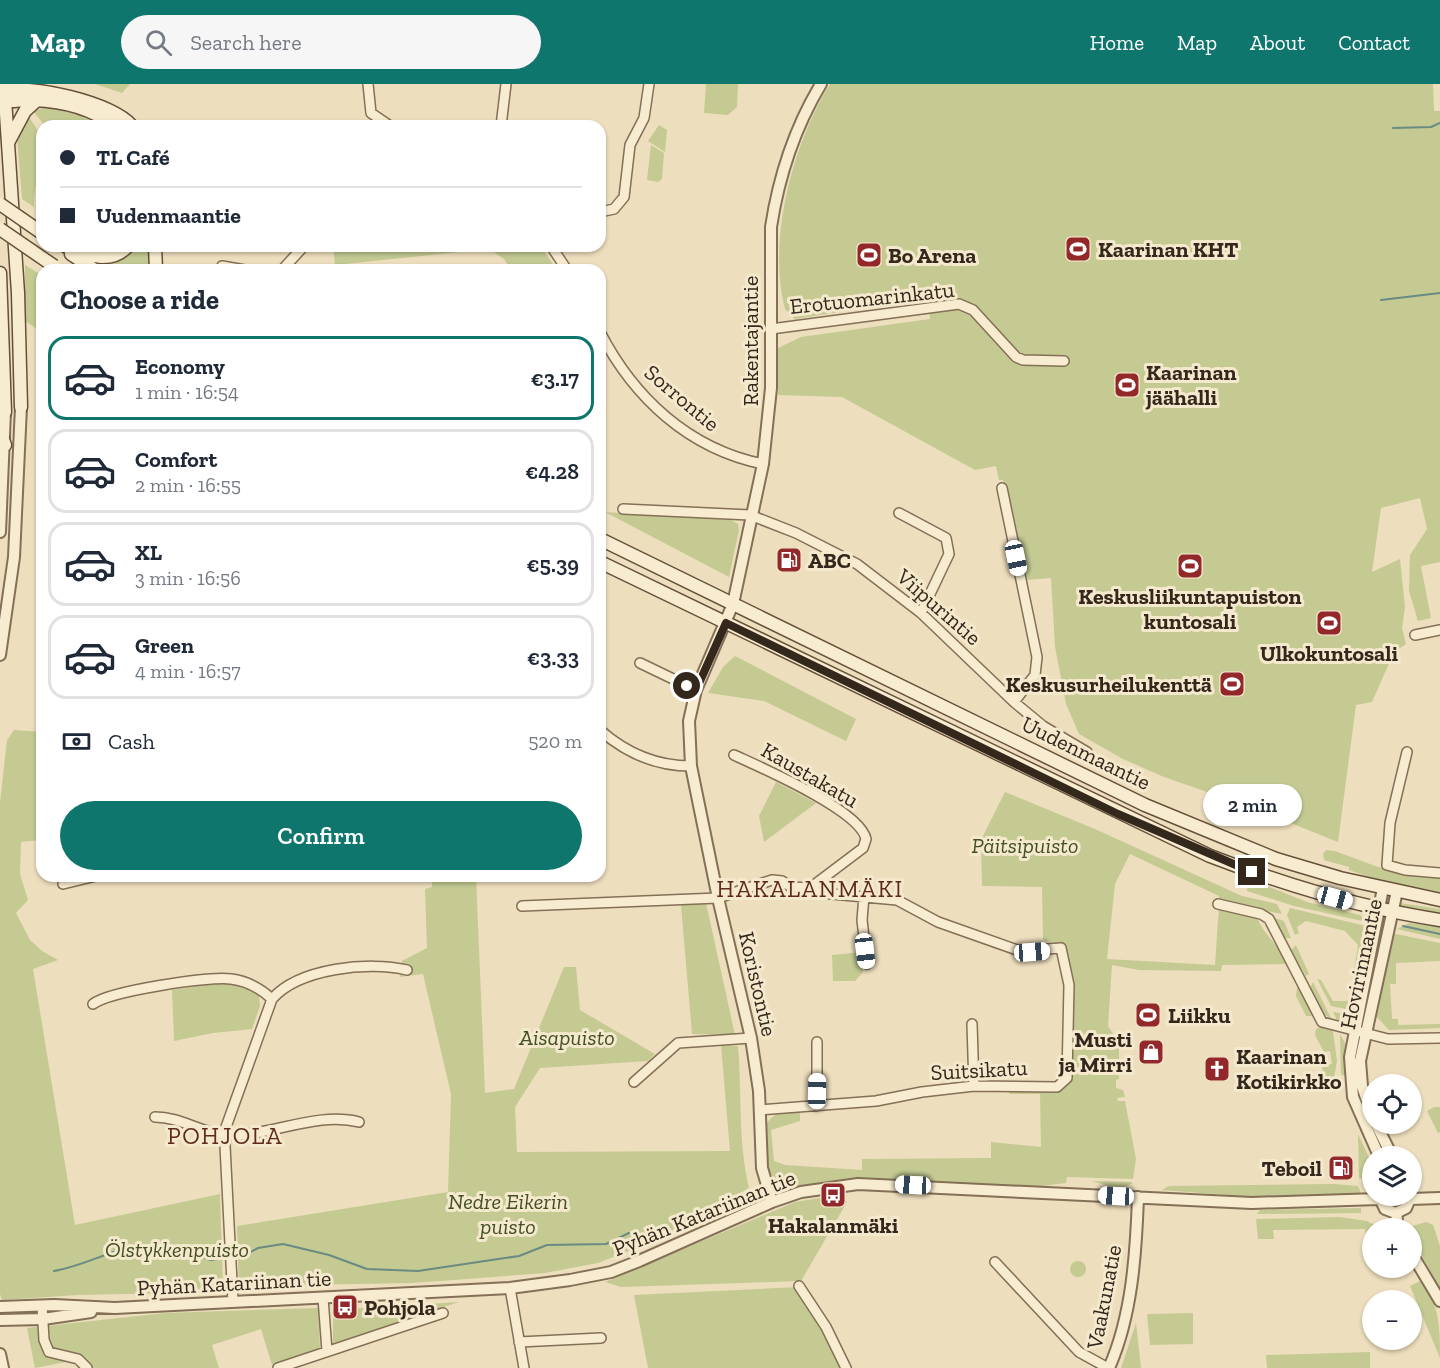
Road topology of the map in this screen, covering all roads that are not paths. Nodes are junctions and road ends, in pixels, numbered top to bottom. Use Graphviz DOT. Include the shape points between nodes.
graph roads {
  1 [pos="368,84"];
  2 [pos="506,84"];
  3 [pos="649,84"];
  4 [pos="821,84"];
  5 [pos="2,93"];
  6 [pos="37,100"];
  7 [pos="104,120"];
  8 [pos="124,120"];
  9 [pos="378,120"];
  10 [pos="502,120"];
  11 [pos="7,145"];
  12 [pos="0,204"];
  13 [pos="606,211"];
  14 [pos="0,229"];
  15 [pos="36,229"];
  16 [pos="69,252"];
  17 [pos="84,252"];
  18 [pos="120,252"];
  19 [pos="298,252"];
  20 [pos="51,264"];
  21 [pos="86,264"];
  22 [pos="288,264"];
  23 [pos="0,273"];
  24 [pos="771,329"];
  25 [pos="606,342"];
  26 [pos="3,357"];
  27 [pos="1064,361"];
  28 [pos="0,374"];
  29 [pos="21,407"];
  30 [pos="3,408"];
  31 [pos="0,432"];
  32 [pos="5,445"];
  33 [pos="763,464"];
  34 [pos="1002,488"];
  35 [pos="623,509"];
  36 [pos="899,513"];
  37 [pos="750,515"];
  38 [pos="0,532"];
  39 [pos="606,542"];
  40 [pos="606,565"];
  41 [pos="733,604"];
  42 [pos="921,613"];
  43 [pos="726,623"];
  44 [pos="1440,630"];
  45 [pos="1415,635"];
  46 [pos="0,655"];
  47 [pos="640,663"];
  48 [pos="696,690"];
  49 [pos="1014,702"];
  50 [pos="606,735"];
  51 [pos="1087,752"];
  52 [pos="1407,752"];
  53 [pos="734,754"];
  54 [pos="691,766"];
  55 [pos="1440,873"];
  56 [pos="71,882"];
  57 [pos="63,884"];
  58 [pos="810,888"];
  59 [pos="1383,888"];
  60 [pos="1397,891"];
  61 [pos="864,896"];
  62 [pos="718,898"];
  63 [pos="1440,900"];
  64 [pos="1218,904"];
  65 [pos="522,906"];
  66 [pos="1379,909"];
  67 [pos="1392,911"];
  68 [pos="1440,920"];
  69 [pos="867,964"];
  70 [pos="407,970"];
  71 [pos="272,999"];
  72 [pos="93,1004"];
  73 [pos="972,1024"];
  74 [pos="1354,1032"];
  75 [pos="1366,1035"];
  76 [pos="751,1038"];
  77 [pos="1440,1038"];
  78 [pos="817,1042"];
  79 [pos="634,1082"];
  80 [pos="1362,1083"];
  81 [pos="974,1086"];
  82 [pos="817,1106"];
  83 [pos="760,1110"];
  84 [pos="155,1117"];
  85 [pos="359,1122"];
  86 [pos="225,1135"];
  87 [pos="1374,1146"];
  88 [pos="1138,1197"];
  89 [pos="1422,1197"];
  90 [pos="1362,1198"];
  91 [pos="1440,1198"];
  92 [pos="771,1202"];
  93 [pos="1384,1206"];
  94 [pos="1407,1206"];
  95 [pos="1396,1212"];
  96 [pos="1397,1218"];
  97 [pos="995,1262"];
  98 [pos="1422,1271"];
  99 [pos="799,1286"];
  100 [pos="510,1288"];
  101 [pos="324,1298"];
  102 [pos="1440,1301"];
  103 [pos="233,1302"];
  104 [pos="42,1306"];
  105 [pos="0,1307"];
  106 [pos="115,1308"];
  107 [pos="443,1313"];
  108 [pos="43,1319"];
  109 [pos="0,1320"];
  110 [pos="601,1338"];
  111 [pos="519,1342"];
  112 [pos="327,1351"];
  113 [pos="0,1354"];
  114 [pos="3,1368"];
  115 [pos="87,1368"];
  116 [pos="278,1368"];
  117 [pos="524,1368"];
  118 [pos="846,1368"];
  119 [pos="1109,1368"];
  1 -- 9 [label="street" via="370,111"];
  2 -- 10 [label="street"];
  3 -- 13 [label="street" via="644,118 630,145 624,197 614,209"];
  4 -- 24 [label="street, Rakentajantie" via="792,139 775,203 771,227"];
  5 -- 6 [label="main road"];
  5 -- 8 [label="main road" via="38,89 76,96 107,107"];
  5 -- 11 [label="main road"];
  6 -- 7 [label="main road" via="87,110"];
  6 -- 11 [label="main road" via="25,111"];
  11 -- 29 [label="main road" via="18,293"];
  12 -- 15 [label="main road, bridge"];
  14 -- 20 [label="main road, bridge"];
  16 -- 21 [label="main road"];
  17 -- 18 [label="main road" via="100,257"];
  19 -- 22 [label="street"];
  23 -- 26 [label="main road"];
  24 -- 27 [label="street, Erotuomarinkatu" via="959,304 973,310 1016,357"];
  24 -- 33 [label="street, Rakentajantie" via="771,388"];
  25 -- 33 [label="street, Sorrontie" via="630,382 682,430 723,454"];
  26 -- 28 [label="main road"];
  26 -- 30 [label="main road"];
  29 -- 30 [label="main road"];
  29 -- 46 [label="street" via="14,557"];
  30 -- 32 [label="street"];
  31 -- 32 [label="main road"];
  32 -- 38 [label="street"];
  33 -- 37 [label="street, Rakentajantie"];
  34 -- 49 [label="street" via="1038,657 1035,675"];
  35 -- 37 [label="street, Viipurintie"];
  36 -- 42 [label="street" via="946,538 949,554"];
  37 -- 41 [label="street, Rakentajantie"];
  37 -- 42 [label="street, Viipurintie" via="796,532 857,564"];
  39 -- 41 [label="main road, Uudenmaantie"];
  40 -- 43 [label="main road, Uudenmaantie"];
  41 -- 43 [label="street, Koristontie"];
  41 -- 59 [label="main road, Uudenmaantie" via="1208,833 1276,859"];
  42 -- 49 [label="street, Viipurintie"];
  43 -- 48 [label="street, Koristontie"];
  43 -- 66 [label="main road, Uudenmaantie" via="1210,856 1274,881"];
  44 -- 45 [label="street"];
  47 -- 48 [label="street"];
  48 -- 54 [label="street, Koristontie" via="689,722"];
  49 -- 51 [label="street, Viipurintie" via="1043,726"];
  50 -- 54 [label="street" via="636,755 668,765"];
  52 -- 55 [label="street" via="1390,824 1387,865"];
  53 -- 58 [label="street, Kaustakatu" via="822,799 865,834 860,852"];
  54 -- 62 [label="street, Koristontie"];
  56 -- 57 [label="street"];
  58 -- 61 [label="street" via="821,893"];
  58 -- 62 [label="street" via="772,880"];
  59 -- 60 [label="main road, Uudenmaantie"];
  59 -- 66 [label="street, Hovirinnantie"];
  60 -- 63 [label="main road, Uudenmaantie"];
  60 -- 67 [label="street, Hovirinnantie"];
  61 -- 69 [label="street" via="862,920"];
  61 -- 81 [label="street, Suitsikatu" via="897,900 938,922 1012,948 1032,952 1061,948 1069,1001 1068,1070 1064,1082 1053,1087"];
  62 -- 65 [label="street"];
  62 -- 76 [label="street, Koristontie"];
  64 -- 74 [label="street" via="1269,919 1323,1022"];
  66 -- 67 [label="main road, Uudenmaantie"];
  66 -- 74 [label="street, Hovirinnantie"];
  67 -- 68 [label="main road, Uudenmaantie"];
  67 -- 75 [label="street, Hovirinnantie"];
  70 -- 71 [label="street" via="375,966 322,973 296,980"];
  71 -- 72 [label="street" via="256,986 223,978 116,993"];
  71 -- 86 [label="street"];
  73 -- 81 [label="street"];
  74 -- 75 [label="street"];
  74 -- 87 [label="street, Hovirinnantie" via="1350,1057 1352,1091"];
  75 -- 77 [label="street" via="1388,1039"];
  75 -- 80 [label="street, Hovirinnantie"];
  76 -- 79 [label="street" via="678,1043"];
  76 -- 83 [label="street, Koristontie"];
  78 -- 82 [label="street"];
  81 -- 82 [label="street, Suitsikatu"];
  82 -- 83 [label="street, Suitsikatu"];
  83 -- 92 [label="street, Koristontie" via="762,1168"];
  84 -- 86 [label="street" via="176,1119"];
  85 -- 86 [label="street" via="340,1119"];
  86 -- 103 [label="street"];
  88 -- 90 [label="street, Pyhän Katariinan tie" via="1252,1203"];
  88 -- 92 [label="street, Pyhän Katariinan tie" via="858,1184 801,1192"];
  88 -- 119 [label="street, Vaakunatie" via="1134,1263"];
  89 -- 91 [label="street"];
  92 -- 100 [label="street, Pyhän Katariinan tie" via="611,1272"];
  93 -- 95 [label="street"];
  94 -- 95 [label="street"];
  95 -- 96 [label="street"];
  97 -- 119 [label="street" via="1079,1352"];
  98 -- 102 [label="street"];
  99 -- 118 [label="street" via="826,1327"];
  100 -- 101 [label="street, Pyhän Katariinan tie"];
  100 -- 111 [label="street"];
  101 -- 103 [label="street, Pyhän Katariinan tie"];
  101 -- 112 [label="street"];
  103 -- 106 [label="street, Pyhän Katariinan tie"];
  104 -- 105 [label="street, Pyhän Katariinan tie"];
  104 -- 106 [label="street, Pyhän Katariinan tie"];
  104 -- 108 [label="street"];
  106 -- 108 [label="street, Pyhän Katariinan tie"];
  107 -- 112 [label="street"];
  108 -- 109 [label="street, Pyhän Katariinan tie"];
  108 -- 115 [label="street" via="44,1340 50,1352 78,1359"];
  110 -- 111 [label="street"];
  111 -- 117 [label="street"];
  112 -- 116 [label="street"];
  113 -- 114 [label="street"];
}
